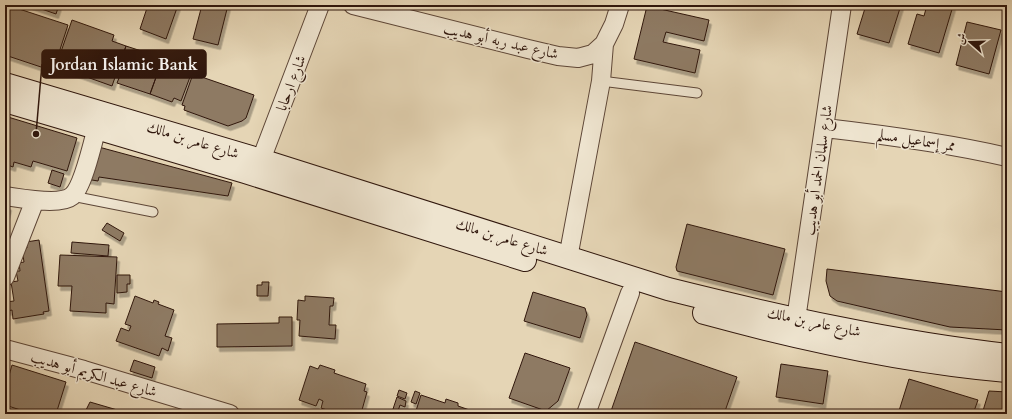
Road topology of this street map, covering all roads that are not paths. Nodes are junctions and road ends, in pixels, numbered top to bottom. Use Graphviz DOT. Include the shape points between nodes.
graph roads {
  1 [pos="320,5"];
  2 [pos="353,5"];
  3 [pos="620,5"];
  4 [pos="842,5"];
  5 [pos="604,44"];
  6 [pos="601,81"];
  7 [pos="5,84"];
  8 [pos="697,94"];
  9 [pos="5,102"];
  10 [pos="97,127"];
  11 [pos="825,128"];
  12 [pos="1007,157"];
  13 [pos="261,160"];
  14 [pos="5,196"];
  15 [pos="72,196"];
  16 [pos="35,200"];
  17 [pos="152,212"];
  18 [pos="568,258"];
  19 [pos="5,277"];
  20 [pos="630,293"];
  21 [pos="795,327"];
  22 [pos="5,349"];
  23 [pos="1007,355"];
  24 [pos="1007,371"];
  25 [pos="230,414"];
  26 [pos="586,414"];
  1 -- 13 [label="street, شارع ارحابا"];
  2 -- 5 [label="street, شارع عبد ربه أبو هديب" via="558,56 578,58 594,54"];
  3 -- 5 [label="street, شارع عبد ربه أبو هديب"];
  4 -- 11 [label="street, شارع سلمان الحمد أبو هديب"];
  5 -- 6 [label="street"];
  6 -- 8 [label="lane"];
  6 -- 18 [label="street"];
  7 -- 13 [label="street, شارع عامر بن مالك"];
  9 -- 10 [label="street, شارع عامر بن مالك"];
  10 -- 15 [label="street" via="80,184"];
  10 -- 20 [label="street, شارع عامر بن مالك"];
  11 -- 12 [label="street, ممر إسماعيل مسلم" via="898,136"];
  11 -- 21 [label="street, شارع سلمان الحمد أبو هديب"];
  13 -- 18 [label="street, شارع عامر بن مالك"];
  14 -- 16 [label="street"];
  15 -- 16 [label="street" via="64,200"];
  15 -- 17 [label="lane"];
  16 -- 19 [label="street"];
  18 -- 21 [label="street, شارع عامر بن مالك"];
  20 -- 21 [label="street, شارع عامر بن مالك"];
  20 -- 26 [label="street"];
  21 -- 23 [label="street, شارع عامر بن مالك"];
  21 -- 24 [label="street, شارع عامر بن مالك" via="849,347"];
  22 -- 25 [label="street, شارع عبد الكريم أبو هديب"];
}
